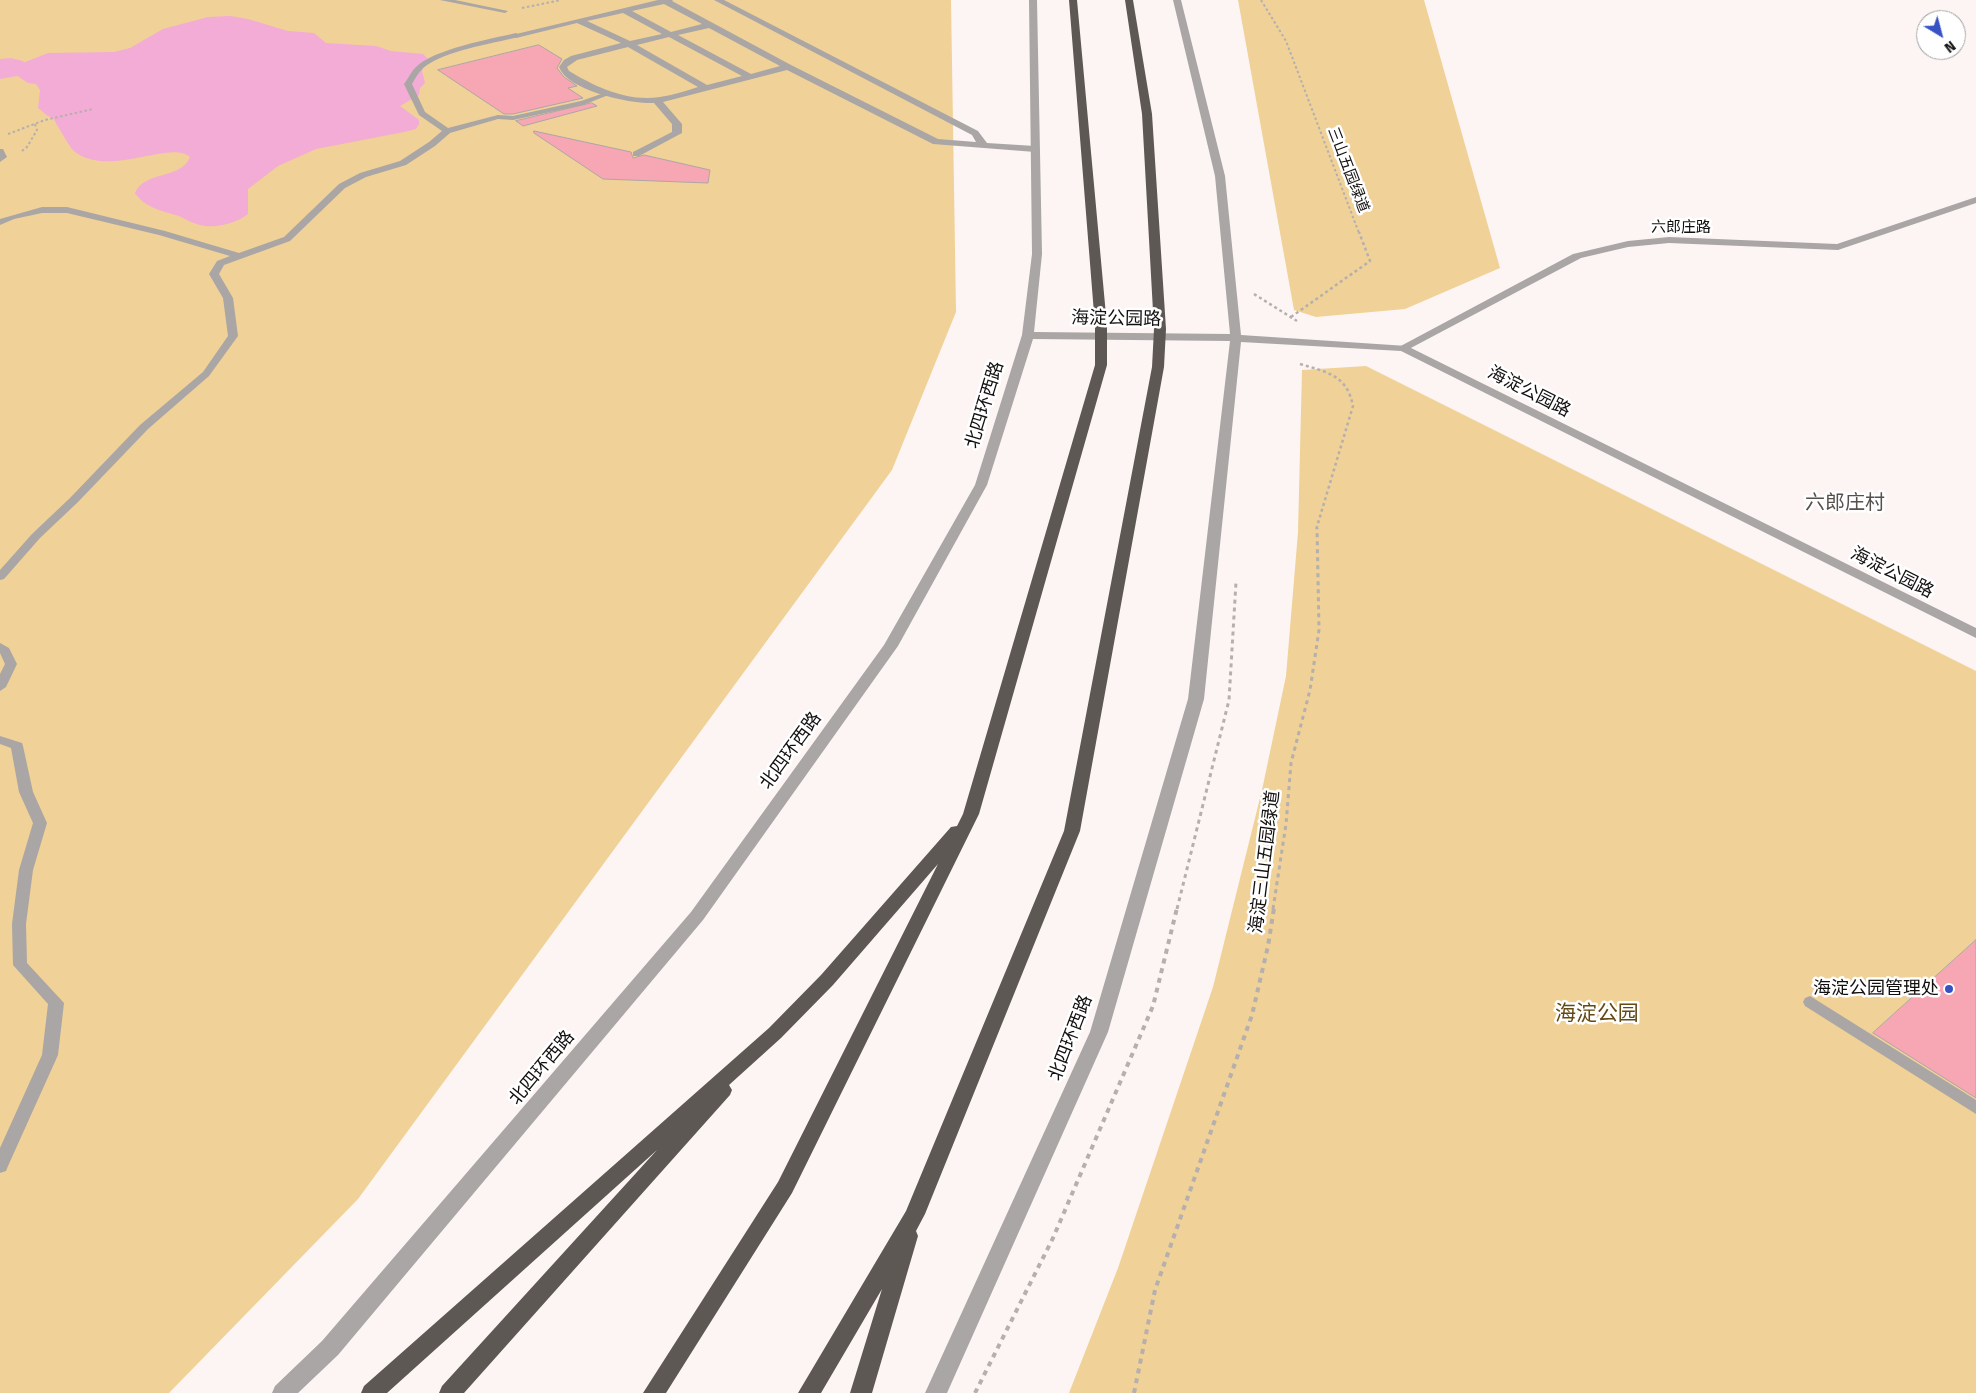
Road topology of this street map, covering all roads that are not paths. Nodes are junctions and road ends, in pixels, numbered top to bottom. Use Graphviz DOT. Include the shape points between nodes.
graph roads {
  1 [pos="444,0"];
  2 [pos="667,0"];
  3 [pos="718,0"];
  4 [pos="1033,0"];
  5 [pos="1073,0"];
  6 [pos="1129,0"];
  7 [pos="1177,0"];
  8 [pos="624,10"];
  9 [pos="506,11"];
  10 [pos="578,21"];
  11 [pos="710,25"];
  12 [pos="668,34"];
  13 [pos="516,35"];
  14 [pos="629,44"];
  15 [pos="788,67"];
  16 [pos="750,77"];
  17 [pos="707,89"];
  18 [pos="607,94"];
  19 [pos="656,100"];
  20 [pos="447,131"];
  21 [pos="984,146"];
  22 [pos="1035,150"];
  23 [pos="636,154"];
  24 [pos="1976,200"];
  25 [pos="0,222"];
  26 [pos="239,256"];
  27 [pos="1028,336"];
  28 [pos="1236,338"];
  29 [pos="1403,348"];
  30 [pos="0,577"];
  31 [pos="1976,634"];
  32 [pos="0,647"];
  33 [pos="0,687"];
  34 [pos="0,740"];
  35 [pos="971,814"];
  36 [pos="1810,1002"];
  37 [pos="775,1033"];
  38 [pos="1976,1108"];
  39 [pos="0,1166"];
  40 [pos="915,1214"];
  41 [pos="283,1393"];
  42 [pos="372,1393"];
  43 [pos="450,1393"];
  44 [pos="654,1393"];
  45 [pos="809,1393"];
  46 [pos="861,1393"];
  47 [pos="936,1393"];
  1 -- 9 [label="lane"];
  2 -- 8 [label="street"];
  2 -- 11 [label="street"];
  3 -- 21 [label="street" via="975,133"];
  4 -- 22 [label="street, 北四环西路"];
  5 -- 35 [label="highway" via="1101,326 1101,364"];
  6 -- 40 [label="highway" via="1146,114 1160,329 1158,366 1072,831"];
  7 -- 28 [label="street, 北四环西路" via="1220,176"];
  8 -- 10 [label="street"];
  8 -- 12 [label="street"];
  10 -- 13 [label="street"];
  10 -- 14 [label="street"];
  11 -- 12 [label="street"];
  11 -- 15 [label="street"];
  12 -- 14 [label="street"];
  12 -- 16 [label="street"];
  13 -- 20 [label="lane" via="436,58 420,67 408,84 422,113"];
  14 -- 17 [label="street"];
  14 -- 18 [label="street" via="574,58 563,68 593,89"];
  15 -- 16 [label="street"];
  15 -- 21 [label="street" via="936,142"];
  16 -- 17 [label="street"];
  17 -- 19 [label="street"];
  18 -- 19 [label="street" via="641,101"];
  18 -- 20 [label="lane" via="583,103"];
  19 -- 23 [label="street" via="677,124 677,134"];
  20 -- 26 [label="lane" via="403,163 363,175 342,186 287,239"];
  21 -- 22 [label="street"];
  22 -- 27 [label="street, 北四环西路" via="1037,254"];
  24 -- 29 [label="street, 六郎庄路" via="1838,248 1669,240 1628,244 1577,256"];
  25 -- 26 [label="lane" via="42,210 67,210"];
  26 -- 30 [label="lane" via="220,263 214,274 228,298 233,336 206,374 138,434 36,536"];
  27 -- 28 [label="street, 海淀公园路"];
  27 -- 41 [label="street, 北四环西路" via="981,485 891,646 697,916 330,1348"];
  28 -- 29 [label="street, 海淀公园路"];
  28 -- 47 [label="street, 北四环西路" via="1196,699 1099,1032"];
  29 -- 31 [label="street, 海淀公园路"];
  32 -- 33 [label="lane" via="11,664"];
  34 -- 39 [label="lane" via="17,746 26,792 40,822 26,870 19,924 20,965 56,1003 50,1056"];
  35 -- 37 [label="highway" via="827,980"];
  35 -- 44 [label="highway" via="785,1187"];
  36 -- 38 [label="lane"];
  37 -- 42 [label="highway"];
  37 -- 43 [label="highway"];
  40 -- 45 [label="highway"];
  40 -- 46 [label="highway"];
}
